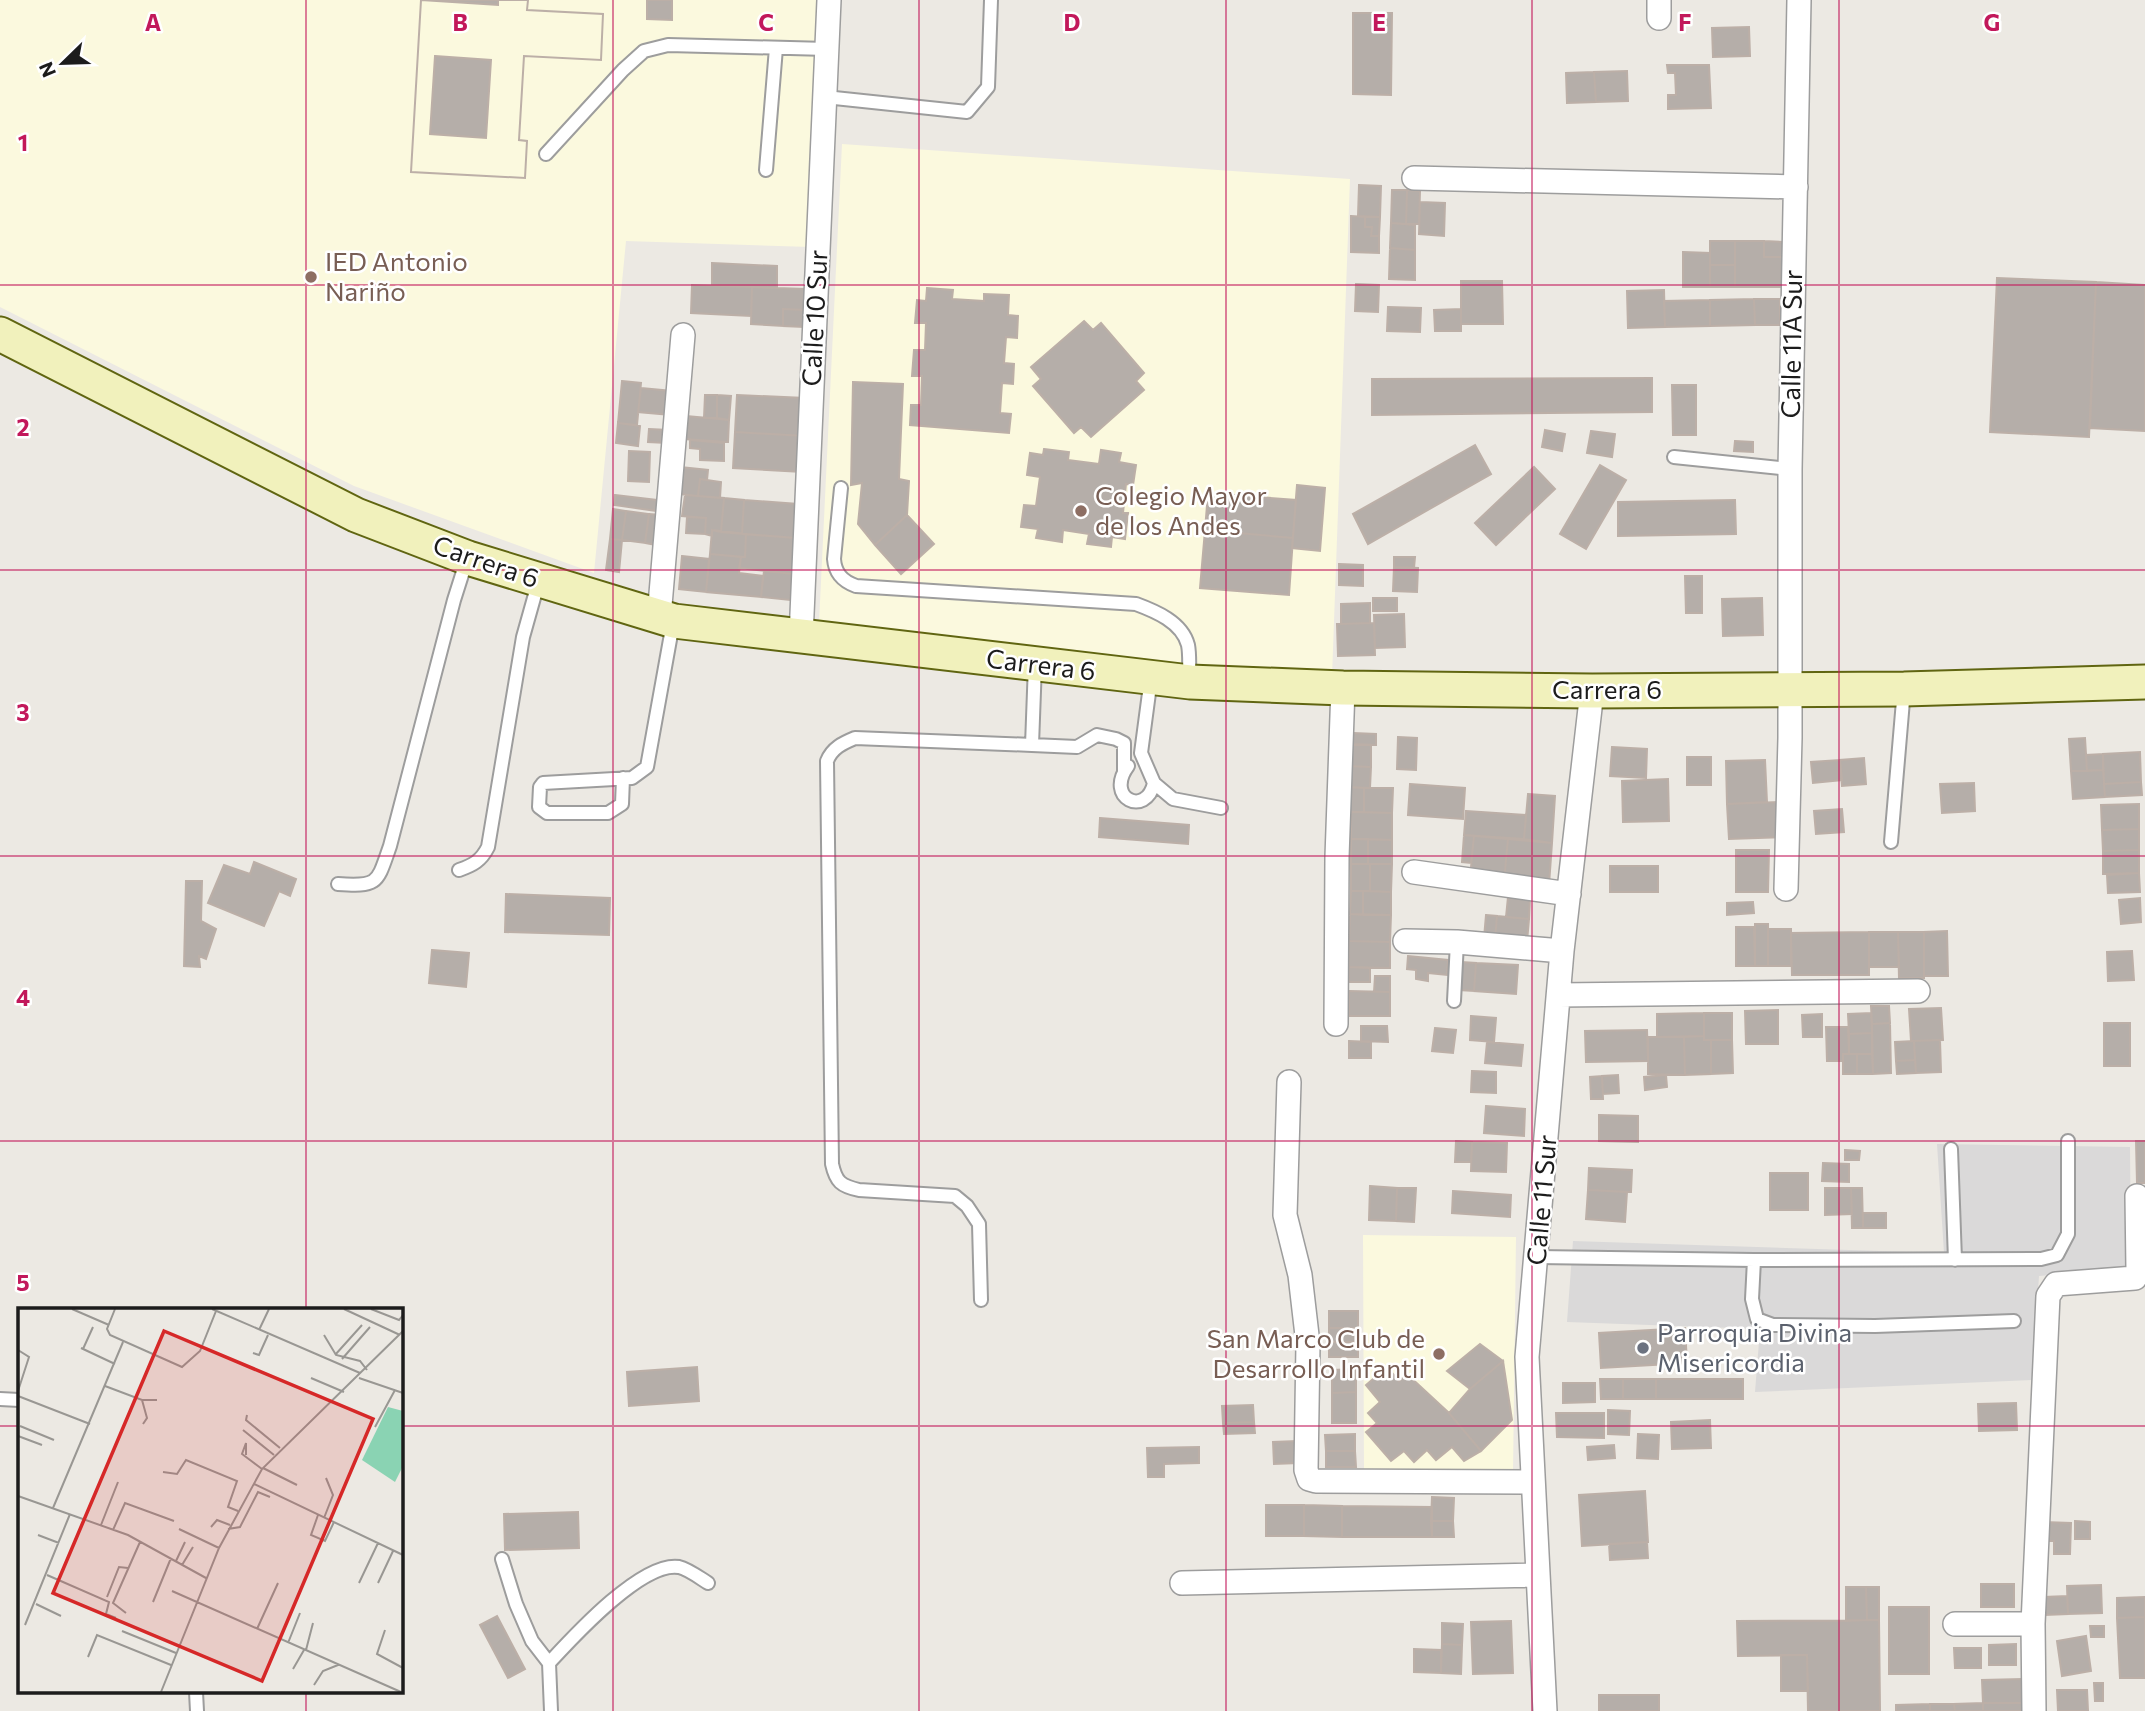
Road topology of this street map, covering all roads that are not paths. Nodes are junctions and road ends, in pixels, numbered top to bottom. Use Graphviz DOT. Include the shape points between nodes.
graph roads {
  1 [pos="829,0"];
  2 [pos="991,0"];
  3 [pos="1799,0"];
  4 [pos="776,48"];
  5 [pos="827,49"];
  6 [pos="825,97"];
  7 [pos="546,154"];
  8 [pos="766,170"];
  9 [pos="1413,178"];
  10 [pos="1796,187"];
  11 [pos="0,334"];
  12 [pos="683,335"];
  13 [pos="1674,457"];
  14 [pos="1790,468"];
  15 [pos="841,488"];
  16 [pos="468,558"];
  17 [pos="539,580"];
  18 [pos="666,619"];
  19 [pos="801,637"];
  20 [pos="1035,664"];
  21 [pos="1151,678"];
  22 [pos="1189,682"];
  23 [pos="2145,682"];
  24 [pos="1343,688"];
  25 [pos="1788,688"];
  26 [pos="1904,689"];
  27 [pos="1592,691"];
  28 [pos="1032,745"];
  29 [pos="1140,753"];
  30 [pos="1124,771"];
  31 [pos="623,778"];
  32 [pos="1154,783"];
  33 [pos="1221,808"];
  34 [pos="1891,842"];
  35 [pos="459,870"];
  36 [pos="1414,872"];
  37 [pos="338,884"];
  38 [pos="1786,889"];
  39 [pos="1569,894"];
  40 [pos="1405,942"];
  41 [pos="1457,942"];
  42 [pos="1562,951"];
  43 [pos="1918,990"];
  44 [pos="1559,995"];
  45 [pos="1454,1001"];
  46 [pos="1336,1024"];
  47 [pos="1289,1082"];
  48 [pos="2068,1141"];
  49 [pos="1951,1149"];
  50 [pos="2137,1196"];
  51 [pos="1537,1257"];
  52 [pos="1754,1260"];
  53 [pos="1955,1260"];
  54 [pos="981,1300"];
  55 [pos="2014,1321"];
  56 [pos="0,1399"];
  57 [pos="18,1400"];
  58 [pos="1533,1482"];
  59 [pos="502,1559"];
  60 [pos="1537,1575"];
  61 [pos="708,1583"];
  62 [pos="1182,1583"];
  63 [pos="1955,1624"];
  64 [pos="2033,1624"];
  65 [pos="549,1663"];
  66 [pos="551,1711"];
  67 [pos="1545,1711"];
  68 [pos="2034,1711"];
  1 -- 5 [label="street, Calle 10 Sur"];
  2 -- 6 [label="lane" via="988,87 967,113"];
  3 -- 10 [label="street, Calle 11A Sur"];
  4 -- 5 [label="lane"];
  4 -- 7 [label="lane" via="668,45 644,51"];
  4 -- 8 [label="lane"];
  5 -- 6 [label="street, Calle 10 Sur"];
  6 -- 19 [label="street, Calle 10 Sur"];
  9 -- 10 [label="street"];
  10 -- 14 [label="street, Calle 11A Sur"];
  11 -- 16 [label="main road, Carrera 6" via="356,515"];
  12 -- 18 [label="street"];
  13 -- 14 [label="lane"];
  14 -- 25 [label="street, Calle 11A Sur"];
  15 -- 22 [label="lane" via="834,559 846,583 1136,604 1163,615 1177,627 1187,643"];
  16 -- 17 [label="main road, Carrera 6"];
  16 -- 37 [label="lane" via="379,877 366,886"];
  17 -- 18 [label="main road, Carrera 6"];
  17 -- 35 [label="lane" via="523,637 488,847 472,866"];
  18 -- 19 [label="main road, Carrera 6"];
  18 -- 31 [label="lane" via="647,767 632,778"];
  19 -- 20 [label="main road, Carrera 6"];
  20 -- 21 [label="main road, Carrera 6"];
  20 -- 28 [label="lane"];
  21 -- 22 [label="main road, Carrera 6"];
  21 -- 29 [label="lane"];
  22 -- 24 [label="main road, Carrera 6"];
  23 -- 26 [label="main road, Carrera 6"];
  24 -- 27 [label="main road, Carrera 6"];
  24 -- 46 [label="street"];
  25 -- 26 [label="main road, Carrera 6"];
  25 -- 27 [label="main road, Carrera 6"];
  25 -- 38 [label="street, Calle 11A Sur"];
  26 -- 34 [label="lane"];
  27 -- 39 [label="street, Calle 11 Sur"];
  28 -- 30 [label="lane" via="1077,747 1097,735 1116,739 1124,743"];
  28 -- 54 [label="lane" via="855,738 840,744 827,761 832,1164 836,1179 844,1187 859,1190 955,1196 967,1206 979,1224"];
  29 -- 30 [label="lane"];
  29 -- 32 [label="lane"];
  30 -- 32 [label="lane" via="1119,785 1129,800 1146,799"];
  31 -- 31 [label="lane" via="622,804 608,813 547,813 539,807 540,787 546,782"];
  32 -- 33 [label="lane" via="1173,799"];
  36 -- 39 [label="street"];
  39 -- 42 [label="street, Calle 11 Sur"];
  40 -- 41 [label="street"];
  41 -- 42 [label="street"];
  41 -- 45 [label="lane"];
  42 -- 44 [label="street, Calle 11 Sur"];
  43 -- 44 [label="street"];
  44 -- 51 [label="street, Calle 11 Sur"];
  47 -- 58 [label="street" via="1285,1215 1300,1275 1308,1344 1309,1479"];
  48 -- 53 [label="lane" via="2068,1234 2057,1255"];
  49 -- 53 [label="lane"];
  50 -- 64 [label="street" via="2135,1278 2056,1284 2048,1296"];
  51 -- 52 [label="lane"];
  51 -- 58 [label="street, Calle 11 Sur" via="1527,1357"];
  52 -- 53 [label="lane"];
  52 -- 55 [label="lane" via="1752,1299 1757,1319 1773,1325"];
  56 -- 57 [label="lane"];
  58 -- 60 [label="street, Calle 11 Sur"];
  59 -- 65 [label="lane" via="532,1641"];
  60 -- 62 [label="street"];
  60 -- 67 [label="street, Calle 11 Sur"];
  61 -- 65 [label="lane" via="680,1567 658,1569 593,1616"];
  63 -- 64 [label="street"];
  64 -- 68 [label="street"];
  65 -- 66 [label="lane"];
}
